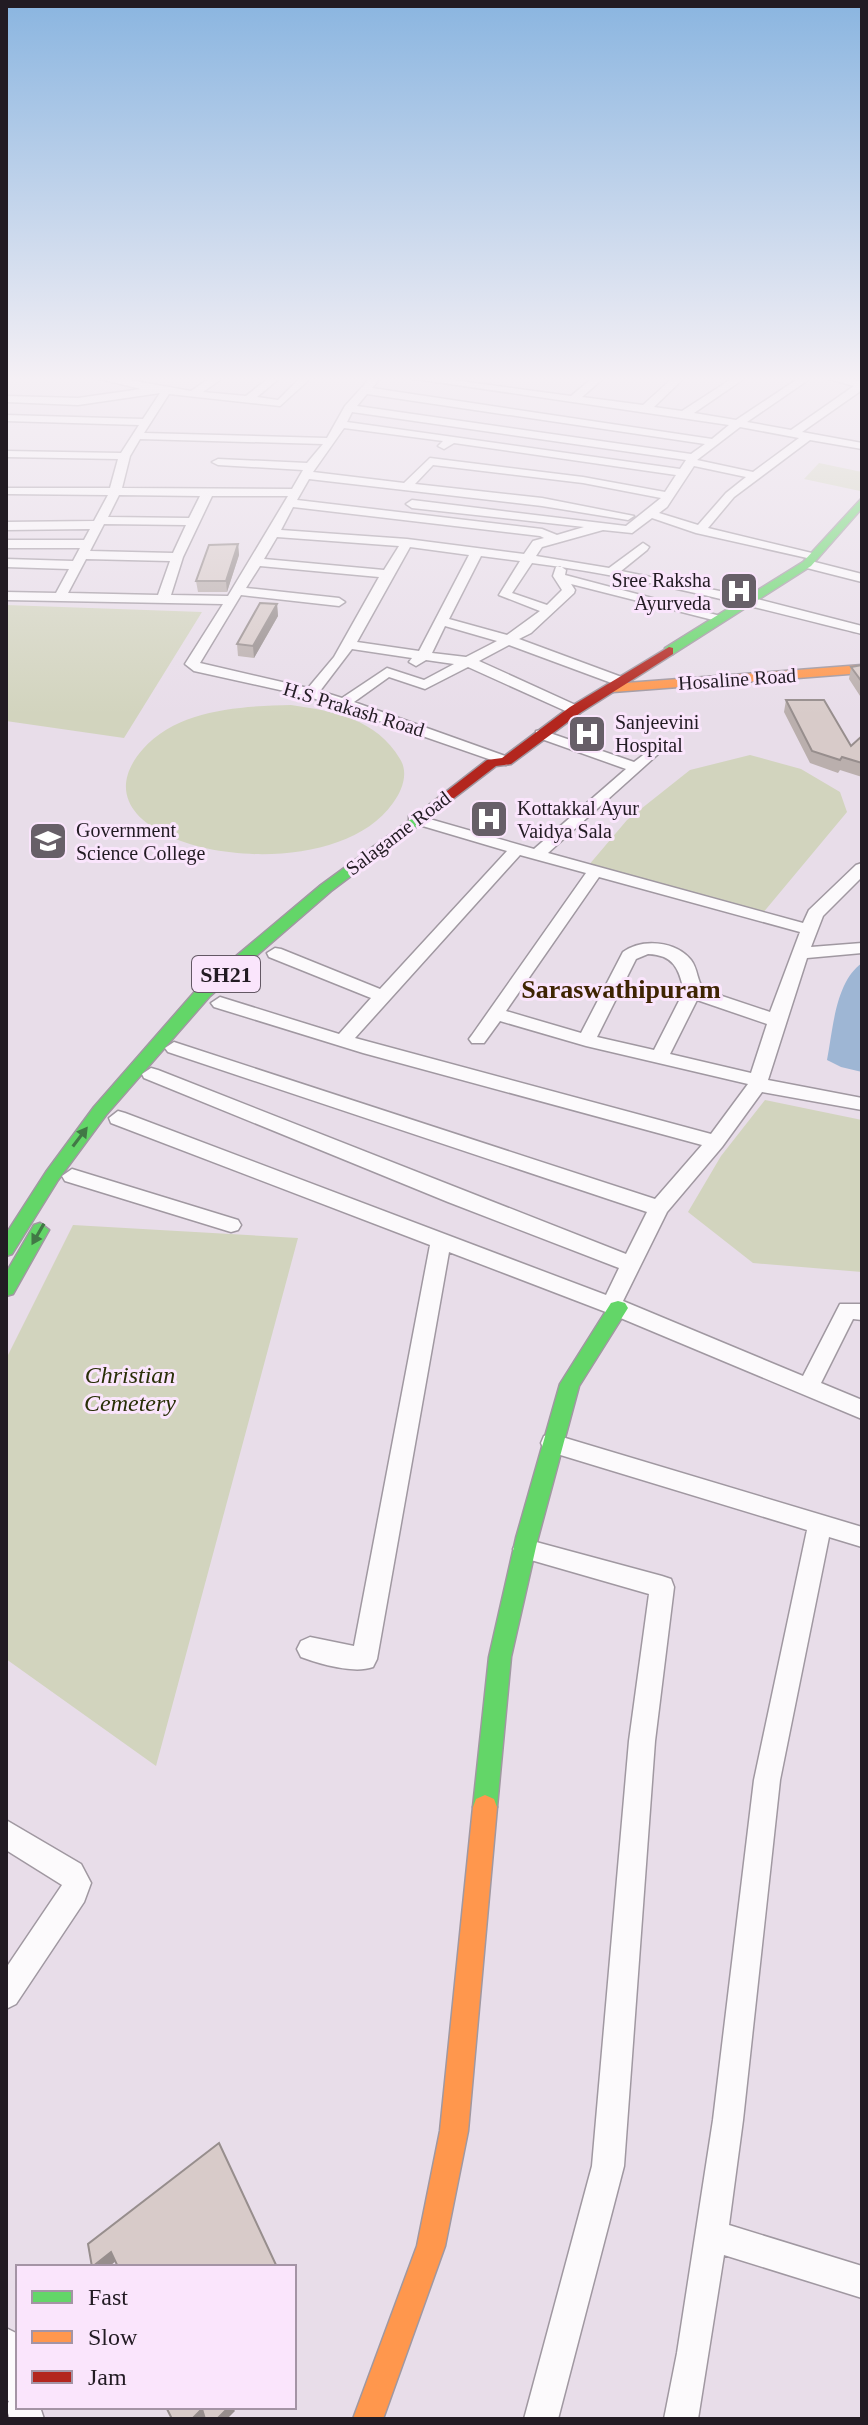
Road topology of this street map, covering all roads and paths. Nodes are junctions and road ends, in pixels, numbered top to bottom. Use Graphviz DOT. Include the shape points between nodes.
graph roads {
  1 [pos="297,489"];
  2 [pos="434,489"];
  3 [pos="632,489"];
  4 [pos="672,489"];
  5 [pos="738,489"];
  6 [pos="6,491"];
  7 [pos="208,491"];
  8 [pos="115,492"];
  9 [pos="668,496"];
  10 [pos="292,498"];
  11 [pos="862,501"];
  12 [pos="412,504"];
  13 [pos="647,516"];
  14 [pos="195,522"];
  15 [pos="99,523"];
  16 [pos="6,526"];
  17 [pos="603,526"];
  18 [pos="700,530"];
  19 [pos="273,533"];
  20 [pos="556,539"];
  21 [pos="407,543"];
  22 [pos="6,544"];
  23 [pos="643,547"];
  24 [pos="477,551"];
  25 [pos="82,555"];
  26 [pos="177,557"];
  27 [pos="529,557"];
  28 [pos="810,561"];
  29 [pos="256,562"];
  30 [pos="6,563"];
  31 [pos="564,563"];
  32 [pos="611,573"];
  33 [pos="386,574"];
  34 [pos="561,578"];
  35 [pos="862,578"];
  36 [pos="233,595"];
  37 [pos="6,596"];
  38 [pos="59,599"];
  39 [pos="163,600"];
  40 [pos="749,601"];
  41 [pos="339,602"];
  42 [pos="549,610"];
  43 [pos="721,618"];
  44 [pos="441,621"];
  45 [pos="862,630"];
  46 [pos="506,639"];
  47 [pos="350,645"];
  48 [pos="425,653"];
  49 [pos="469,662"];
  50 [pos="862,669"];
  51 [pos="400,677"];
  52 [pos="617,685"];
  53 [pos="311,693"];
  54 [pos="344,703"];
  55 [pos="575,710"];
  56 [pos="541,734"];
  57 [pos="462,745"];
  58 [pos="659,747"];
  59 [pos="506,761"];
  60 [pos="635,767"];
  61 [pos="470,779"];
  62 [pos="423,821"];
  63 [pos="517,849"];
  64 [pos="536,855"];
  65 [pos="862,868"];
  66 [pos="594,873"];
  67 [pos="810,930"];
  68 [pos="862,948"];
  69 [pos="275,953"];
  70 [pos="803,953"];
  71 [pos="693,991"];
  72 [pos="381,996"];
  73 [pos="220,1003"];
  74 [pos="495,1014"];
  75 [pos="777,1021"];
  76 [pos="478,1039"];
  77 [pos="586,1040"];
  78 [pos="342,1041"];
  79 [pos="174,1048"];
  80 [pos="659,1058"];
  81 [pos="151,1074"];
  82 [pos="758,1083"];
  83 [pos="862,1104"];
  84 [pos="118,1118"];
  85 [pos="715,1142"];
  86 [pos="72,1176"];
  87 [pos="659,1208"];
  88 [pos="231,1225"];
  89 [pos="441,1242"];
  90 [pos="6,1249"];
  91 [pos="631,1264"];
  92 [pos="6,1289"];
  93 [pos="615,1306"];
  94 [pos="862,1312"];
  95 [pos="807,1389"];
  96 [pos="862,1410"];
  97 [pos="552,1443"];
  98 [pos="820,1524"];
  99 [pos="862,1537"];
  100 [pos="525,1549"];
  101 [pos="310,1649"];
  102 [pos="6,1834"];
  103 [pos="6,1994"];
  104 [pos="711,2235"];
  105 [pos="862,2282"];
  106 [pos="6,2345"];
  107 [pos="16,2381"];
  108 [pos="368,2419"];
  109 [pos="541,2419"];
  110 [pos="681,2419"];
  1 -- 10 [label="street"];
  2 -- 13 [label="street"];
  3 -- 9 [label="street"];
  4 -- 9 [label="street"];
  5 -- 18 [label="street"];
  6 -- 8 [label="street"];
  7 -- 8 [label="street"];
  7 -- 10 [label="street"];
  7 -- 14 [label="street"];
  8 -- 15 [label="street"];
  9 -- 13 [label="street"];
  10 -- 19 [label="street"];
  10 -- 20 [label="street"];
  11 -- 28 [label="main road, Salagame Road / SH21"];
  12 -- 17 [label="street"];
  13 -- 17 [label="street" via="628,530"];
  13 -- 18 [label="street"];
  14 -- 15 [label="street"];
  14 -- 26 [label="street"];
  15 -- 16 [label="street"];
  15 -- 25 [label="street"];
  17 -- 20 [label="street"];
  18 -- 28 [label="street"];
  19 -- 21 [label="street"];
  19 -- 29 [label="street"];
  20 -- 27 [label="street" via="537,544"];
  21 -- 24 [label="street"];
  21 -- 33 [label="street"];
  22 -- 25 [label="street"];
  23 -- 32 [label="street"];
  24 -- 27 [label="street"];
  24 -- 44 [label="street"];
  25 -- 26 [label="street"];
  25 -- 30 [label="street"];
  25 -- 38 [label="street"];
  26 -- 39 [label="street"];
  27 -- 31 [label="street"];
  27 -- 42 [label="street" via="505,595"];
  28 -- 35 [label="street"];
  28 -- 40 [label="main road, Salagame Road / SH21"];
  29 -- 33 [label="street"];
  29 -- 36 [label="street"];
  31 -- 32 [label="street"];
  31 -- 34 [label="street"];
  32 -- 40 [label="street"];
  33 -- 47 [label="street"];
  34 -- 42 [label="street" via="569,592"];
  34 -- 43 [label="street"];
  36 -- 39 [label="street"];
  36 -- 41 [label="street"];
  36 -- 53 [label="street, H.S Prakash Road" via="192,664"];
  37 -- 38 [label="street"];
  38 -- 39 [label="street"];
  40 -- 43 [label="main road, Salagame Road / SH21"];
  40 -- 45 [label="street"];
  42 -- 46 [label="street"];
  43 -- 52 [label="main road, Salagame Road / SH21"];
  44 -- 46 [label="street"];
  44 -- 48 [label="street"];
  46 -- 49 [label="street"];
  46 -- 52 [label="street"];
  47 -- 48 [label="street"];
  47 -- 53 [label="street"];
  48 -- 49 [label="street"];
  48 -- 51 [label="street"];
  49 -- 51 [label="street" via="425,685"];
  49 -- 55 [label="street"];
  50 -- 52 [label="main road, Hosaline Road"];
  51 -- 54 [label="street" via="387,672"];
  52 -- 55 [label="main road, Salagame Road / SH21"];
  53 -- 54 [label="street, H.S Prakash Road"];
  54 -- 57 [label="street, H.S Prakash Road"];
  55 -- 56 [label="main road, Salagame Road / SH21"];
  56 -- 59 [label="main road, Salagame Road / SH21"];
  56 -- 60 [label="street"];
  57 -- 59 [label="street, H.S Prakash Road"];
  57 -- 61 [label="street" via="470,759"];
  58 -- 60 [label="street"];
  59 -- 61 [label="main road, Salagame Road / SH21" via="492,763"];
  59 -- 62 [label="main road" via="507,768"];
  60 -- 64 [label="street"];
  61 -- 62 [label="main road, Salagame Road / SH21"];
  62 -- 63 [label="street"];
  62 -- 69 [label="main road"];
  90 -- 62 [label="main road, Salagame Road / SH21, one-way" via="100,1111 191,1005 326,888"];
  63 -- 64 [label="street"];
  63 -- 72 [label="street"];
  64 -- 66 [label="street"];
  65 -- 67 [label="street" via="815,914"];
  66 -- 67 [label="street"];
  66 -- 74 [label="street"];
  67 -- 70 [label="street"];
  68 -- 70 [label="street"];
  69 -- 72 [label="street"];
  69 -- 73 [label="main road"];
  70 -- 75 [label="street"];
  71 -- 75 [label="street"];
  71 -- 77 [label="street" via="680,959 657,949 634,951"];
  71 -- 80 [label="street"];
  72 -- 78 [label="street"];
  73 -- 78 [label="street"];
  73 -- 79 [label="main road"];
  74 -- 76 [label="street"];
  74 -- 77 [label="street"];
  75 -- 82 [label="street"];
  77 -- 80 [label="street"];
  78 -- 85 [label="street"];
  79 -- 81 [label="main road"];
  79 -- 87 [label="street"];
  80 -- 82 [label="street"];
  81 -- 84 [label="main road"];
  81 -- 91 [label="street"];
  82 -- 83 [label="street"];
  82 -- 85 [label="street"];
  84 -- 86 [label="main road"];
  84 -- 89 [label="street"];
  85 -- 87 [label="street"];
  86 -- 88 [label="street"];
  86 -- 92 [label="main road, one-way"];
  87 -- 91 [label="street"];
  89 -- 93 [label="street"];
  89 -- 101 [label="street" via="364,1659"];
  91 -- 93 [label="street"];
  93 -- 95 [label="street"];
  93 -- 97 [label="main road" via="570,1384"];
  94 -- 95 [label="street" via="847,1310"];
  95 -- 96 [label="street"];
  97 -- 98 [label="street"];
  97 -- 100 [label="main road"];
  98 -- 99 [label="street"];
  98 -- 104 [label="street" via="767,1780"];
  100 -- 108 [label="main road" via="500,1657 454,2131 431,2246"];
  100 -- 109 [label="street" via="662,1587 642,1741 608,2166"];
  102 -- 103 [label="street" via="77,1883"];
  104 -- 105 [label="street"];
  104 -- 110 [label="street"];
  106 -- 107 [label="street"];
}
